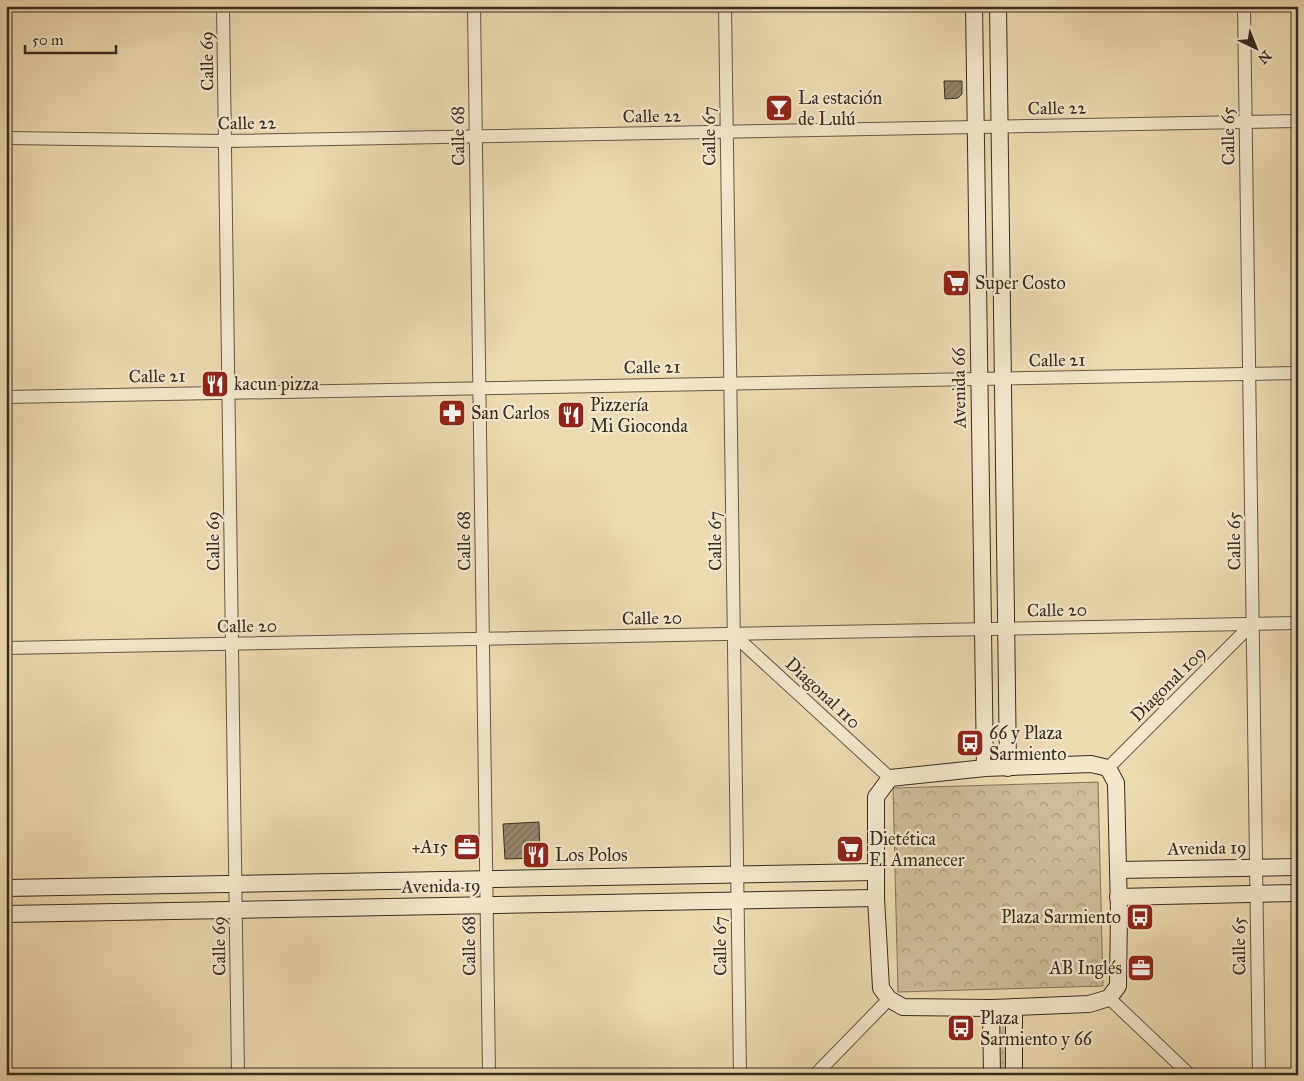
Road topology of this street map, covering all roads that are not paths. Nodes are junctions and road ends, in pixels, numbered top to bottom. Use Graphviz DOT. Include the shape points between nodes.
graph roads {
  1 [pos="223,6"];
  2 [pos="474,6"];
  3 [pos="725,6"];
  4 [pos="974,6"];
  5 [pos="998,6"];
  6 [pos="1244,6"];
  7 [pos="1298,121"];
  8 [pos="1245,122"];
  9 [pos="976,127"];
  10 [pos="999,127"];
  11 [pos="726,132"];
  12 [pos="476,137"];
  13 [pos="6,138"];
  14 [pos="225,141"];
  15 [pos="1298,373"];
  16 [pos="1249,374"];
  17 [pos="1003,378"];
  18 [pos="979,379"];
  19 [pos="730,383"];
  20 [pos="479,388"];
  21 [pos="229,393"];
  22 [pos="6,397"];
  23 [pos="1298,623"];
  24 [pos="1252,624"];
  25 [pos="983,629"];
  26 [pos="1006,629"];
  27 [pos="733,634"];
  28 [pos="482,639"];
  29 [pos="232,644"];
  30 [pos="6,648"];
  31 [pos="985,768"];
  32 [pos="1008,768"];
  33 [pos="1108,768"];
  34 [pos="890,778"];
  35 [pos="1298,866"];
  36 [pos="1256,867"];
  37 [pos="1118,870"];
  38 [pos="875,872"];
  39 [pos="737,874"];
  40 [pos="486,879"];
  41 [pos="236,884"];
  42 [pos="6,888"];
  43 [pos="1298,893"];
  44 [pos="1256,894"];
  45 [pos="1118,896"];
  46 [pos="876,898"];
  47 [pos="737,900"];
  48 [pos="486,905"];
  49 [pos="236,909"];
  50 [pos="6,914"];
  51 [pos="1109,998"];
  52 [pos="889,1000"];
  53 [pos="1014,1007"];
  54 [pos="992,1008"];
  55 [pos="238,1075"];
  56 [pos="488,1075"];
  57 [pos="740,1075"];
  58 [pos="814,1075"];
  59 [pos="992,1075"];
  60 [pos="1014,1075"];
  61 [pos="1190,1075"];
  62 [pos="1259,1075"];
  1 -- 14 [label="street, Calle 69"];
  2 -- 12 [label="street, Calle 68"];
  3 -- 11 [label="street, Calle 67"];
  4 -- 9 [label="main road, Avenida 66"];
  5 -- 10 [label="main road"];
  6 -- 8 [label="street, Calle 65"];
  7 -- 8 [label="street, Calle 22"];
  8 -- 10 [label="street, Calle 22"];
  8 -- 16 [label="street, Calle 65"];
  9 -- 10 [label="street, Calle 22"];
  9 -- 11 [label="street, Calle 22"];
  9 -- 18 [label="main road, Avenida 66"];
  10 -- 17 [label="main road"];
  11 -- 12 [label="street, Calle 22"];
  11 -- 19 [label="street, Calle 67"];
  12 -- 14 [label="street, Calle 22"];
  12 -- 20 [label="street, Calle 68"];
  13 -- 14 [label="street, Calle 22"];
  14 -- 21 [label="street, Calle 69"];
  15 -- 16 [label="street, Calle 21"];
  16 -- 17 [label="street, Calle 21"];
  16 -- 24 [label="street, Calle 65"];
  17 -- 18 [label="street, Calle 21"];
  17 -- 26 [label="main road"];
  18 -- 19 [label="street, Calle 21"];
  18 -- 25 [label="main road, Avenida 66"];
  19 -- 20 [label="street, Calle 21"];
  19 -- 27 [label="street, Calle 67"];
  20 -- 21 [label="street, Calle 21"];
  20 -- 28 [label="street, Calle 68"];
  21 -- 22 [label="street, Calle 21"];
  21 -- 29 [label="street, Calle 69"];
  23 -- 24 [label="street, Calle 20"];
  24 -- 26 [label="street, Calle 20"];
  24 -- 33 [label="street, Diagonal 109"];
  24 -- 36 [label="street, Calle 65"];
  25 -- 26 [label="street, Calle 20"];
  25 -- 27 [label="street, Calle 20"];
  25 -- 31 [label="main road, Avenida 66"];
  26 -- 32 [label="main road"];
  27 -- 28 [label="street, Calle 20"];
  27 -- 34 [label="street, Diagonal 110"];
  27 -- 39 [label="street, Calle 67"];
  28 -- 29 [label="street, Calle 20"];
  28 -- 40 [label="street, Calle 68"];
  29 -- 30 [label="street, Calle 20"];
  29 -- 41 [label="street, Calle 69"];
  31 -- 32 [label="main road"];
  31 -- 34 [label="main road"];
  32 -- 33 [label="main road" via="1091,764"];
  33 -- 37 [label="main road" via="1116,783"];
  34 -- 38 [label="main road" via="876,797"];
  35 -- 36 [label="main road, Avenida 19"];
  36 -- 37 [label="main road, Avenida 19"];
  36 -- 44 [label="street, Calle 65"];
  37 -- 45 [label="main road"];
  38 -- 39 [label="main road, Avenida 19"];
  38 -- 46 [label="main road"];
  39 -- 40 [label="main road, Avenida 19"];
  39 -- 47 [label="street, Calle 67"];
  40 -- 41 [label="main road, Avenida 19"];
  40 -- 48 [label="street, Calle 68"];
  41 -- 42 [label="main road, Avenida 19"];
  41 -- 49 [label="street, Calle 69"];
  43 -- 44 [label="main road"];
  44 -- 45 [label="main road"];
  44 -- 62 [label="street, Calle 65"];
  45 -- 51 [label="main road" via="1118,986"];
  46 -- 47 [label="main road, Avenida 19"];
  46 -- 52 [label="main road" via="881,988"];
  47 -- 48 [label="main road, Avenida 19"];
  47 -- 57 [label="street, Calle 67"];
  48 -- 49 [label="main road, Avenida 19"];
  48 -- 56 [label="street, Calle 68"];
  49 -- 50 [label="main road, Avenida 19"];
  49 -- 55 [label="street, Calle 69"];
  51 -- 53 [label="main road" via="1089,1004"];
  51 -- 61 [label="street"];
  52 -- 54 [label="main road" via="903,1007"];
  52 -- 58 [label="street"];
  53 -- 54 [label="main road"];
  53 -- 60 [label="main road"];
  54 -- 59 [label="main road"];
}
